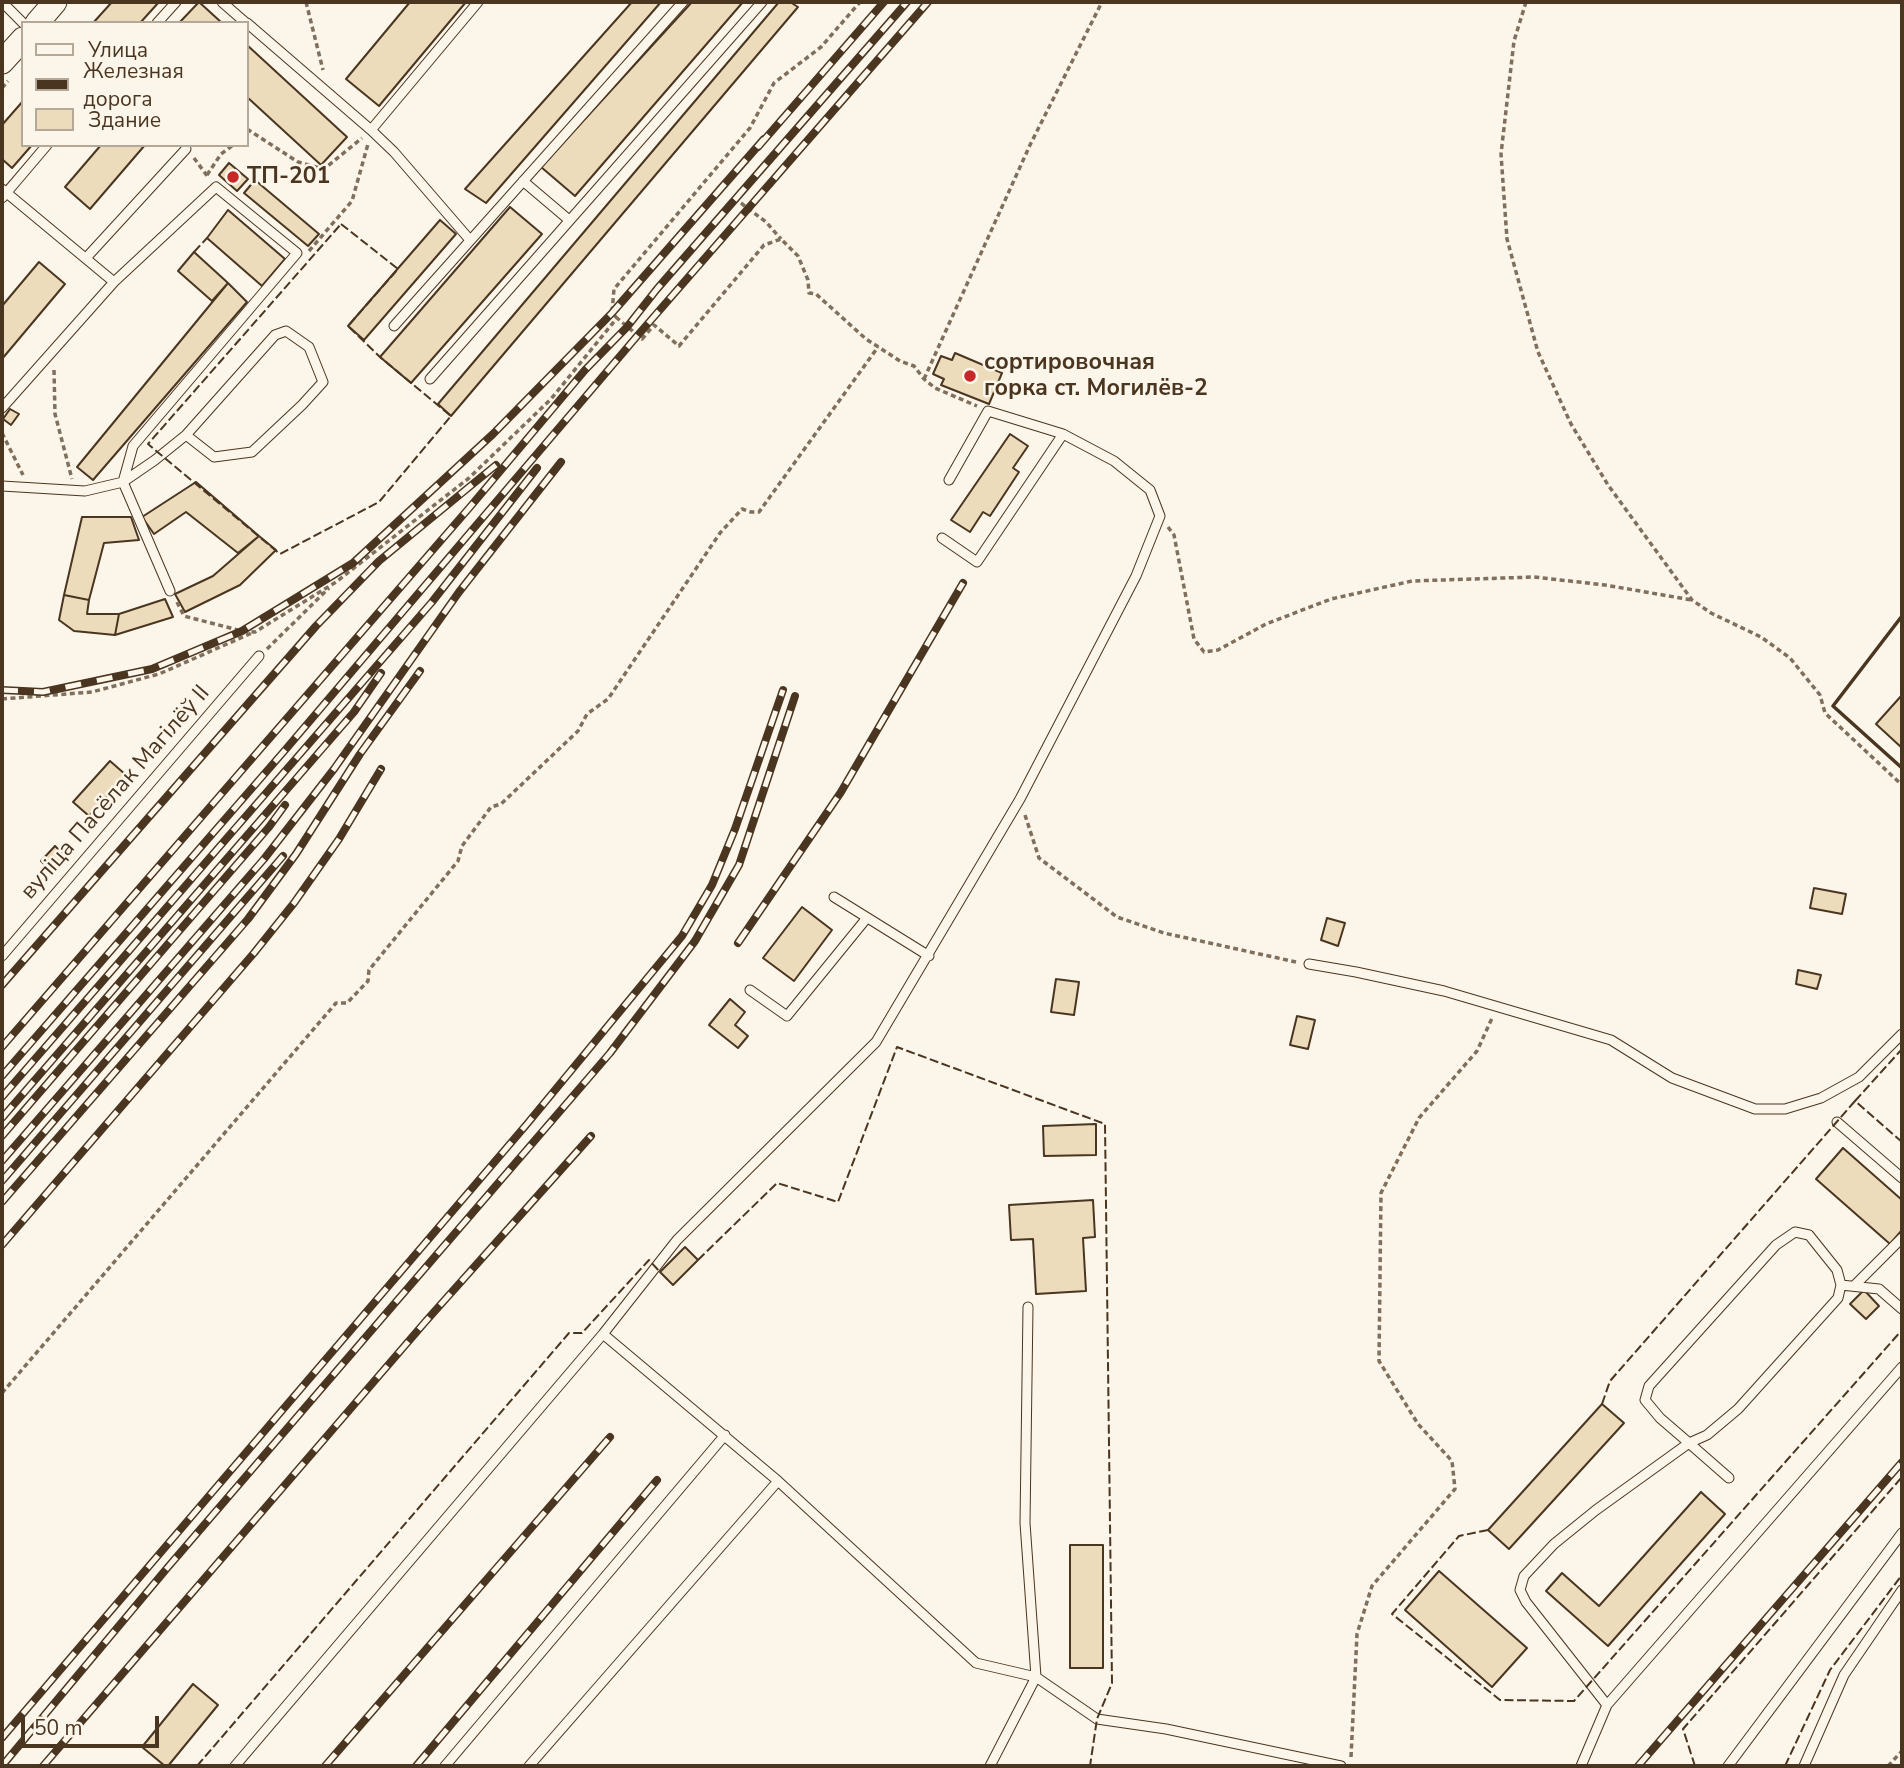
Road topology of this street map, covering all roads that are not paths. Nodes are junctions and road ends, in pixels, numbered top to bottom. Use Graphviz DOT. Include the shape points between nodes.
graph roads {
  1 [pos="2,2"];
  2 [pos="55,2"];
  3 [pos="176,2"];
  4 [pos="222,2"];
  5 [pos="478,2"];
  6 [pos="683,2"];
  7 [pos="762,2"];
  8 [pos="21,21"];
  9 [pos="39,21"];
  10 [pos="159,21"];
  11 [pos="245,21"];
  12 [pos="248,24"];
  13 [pos="21,41"];
  14 [pos="2,62"];
  15 [pos="371,130"];
  16 [pos="45,147"];
  17 [pos="186,149"];
  18 [pos="523,181"];
  19 [pos="3,194"];
  20 [pos="569,220"];
  21 [pos="470,240"];
  22 [pos="86,258"];
  23 [pos="114,282"];
  24 [pos="394,326"];
  25 [pos="430,379"];
  26 [pos="2,408"];
  27 [pos="1063,434"];
  28 [pos="186,435"];
  29 [pos="949,480"];
  30 [pos="123,482"];
  31 [pos="2,485"];
  32 [pos="942,538"];
  33 [pos="170,591"];
  34 [pos="259,656"];
  35 [pos="834,897"];
  36 [pos="866,919"];
  37 [pos="2,956"];
  38 [pos="929,956"];
  39 [pos="1309,964"];
  40 [pos="750,990"];
  41 [pos="1902,1034"];
  42 [pos="1837,1122"];
  43 [pos="1902,1178"];
  44 [pos="1902,1238"];
  45 [pos="1841,1285"];
  46 [pos="1854,1286"];
  47 [pos="1028,1307"];
  48 [pos="1902,1309"];
  49 [pos="603,1334"];
  50 [pos="1902,1367"];
  51 [pos="725,1435"];
  52 [pos="1689,1443"];
  53 [pos="1729,1478"];
  54 [pos="778,1481"];
  55 [pos="1902,1533"];
  56 [pos="1902,1590"];
  57 [pos="1036,1677"];
  58 [pos="1607,1705"];
  59 [pos="235,1766"];
  60 [pos="445,1766"];
  61 [pos="529,1766"];
  62 [pos="990,1766"];
  63 [pos="1341,1766"];
  64 [pos="1581,1766"];
  65 [pos="1728,1766"];
  66 [pos="1804,1766"];
  1 -- 8 [label="lane"];
  2 -- 9 [label="main road"];
  3 -- 10 [label="lane"];
  4 -- 11 [label="lane"];
  5 -- 15 [label="lane"];
  6 -- 18 [label="lane"];
  7 -- 20 [label="lane"];
  12 -- 15 [label="lane"];
  13 -- 14 [label="main road"];
  15 -- 21 [label="lane"];
  16 -- 19 [label="lane"];
  17 -- 22 [label="lane"];
  18 -- 20 [label="lane"];
  18 -- 21 [label="lane"];
  19 -- 22 [label="lane"];
  20 -- 25 [label="lane"];
  21 -- 24 [label="lane"];
  22 -- 23 [label="lane"];
  23 -- 26 [label="lane"];
  23 -- 30 [label="lane" via="216,187 297,253 133,446"];
  27 -- 29 [label="lane" via="988,411"];
  27 -- 32 [label="lane" via="977,562"];
  27 -- 38 [label="lane" via="1114,461 1150,490 1160,516 1136,576 1020,799"];
  28 -- 28 [label="lane" via="214,457 252,452 323,382 309,347 286,331 275,335"];
  28 -- 30 [label="lane"];
  30 -- 31 [label="lane" via="85,491"];
  30 -- 33 [label="lane"];
  34 -- 37 [label="lane, вуліца Пасёлак Магілёў II"];
  35 -- 36 [label="lane"];
  36 -- 38 [label="lane"];
  36 -- 40 [label="lane" via="786,1016"];
  38 -- 49 [label="lane" via="876,1042 677,1240"];
  39 -- 41 [label="lane" via="1444,991 1611,1040 1672,1078 1755,1109 1785,1109 1821,1098 1859,1077"];
  42 -- 43 [label="lane"];
  44 -- 46 [label="lane"];
  45 -- 46 [label="lane"];
  45 -- 52 [label="lane" via="1838,1297 1738,1409 1707,1435"];
  45 -- 52 [label="lane" via="1837,1270 1809,1235 1795,1232 1776,1245 1649,1386 1645,1400"];
  46 -- 48 [label="lane" via="1879,1289"];
  47 -- 57 [label="lane" via="1024,1523"];
  49 -- 51 [label="lane"];
  49 -- 59 [label="lane"];
  50 -- 58 [label="lane"];
  51 -- 54 [label="lane"];
  51 -- 60 [label="lane"];
  52 -- 53 [label="lane"];
  52 -- 58 [label="lane" via="1564,1535 1524,1576 1520,1590 1526,1602"];
  54 -- 57 [label="lane" via="975,1663"];
  54 -- 61 [label="lane"];
  55 -- 65 [label="lane"];
  56 -- 66 [label="lane" via="1844,1675"];
  57 -- 62 [label="lane"];
  57 -- 63 [label="lane" via="1097,1719"];
  58 -- 64 [label="lane"];
}
